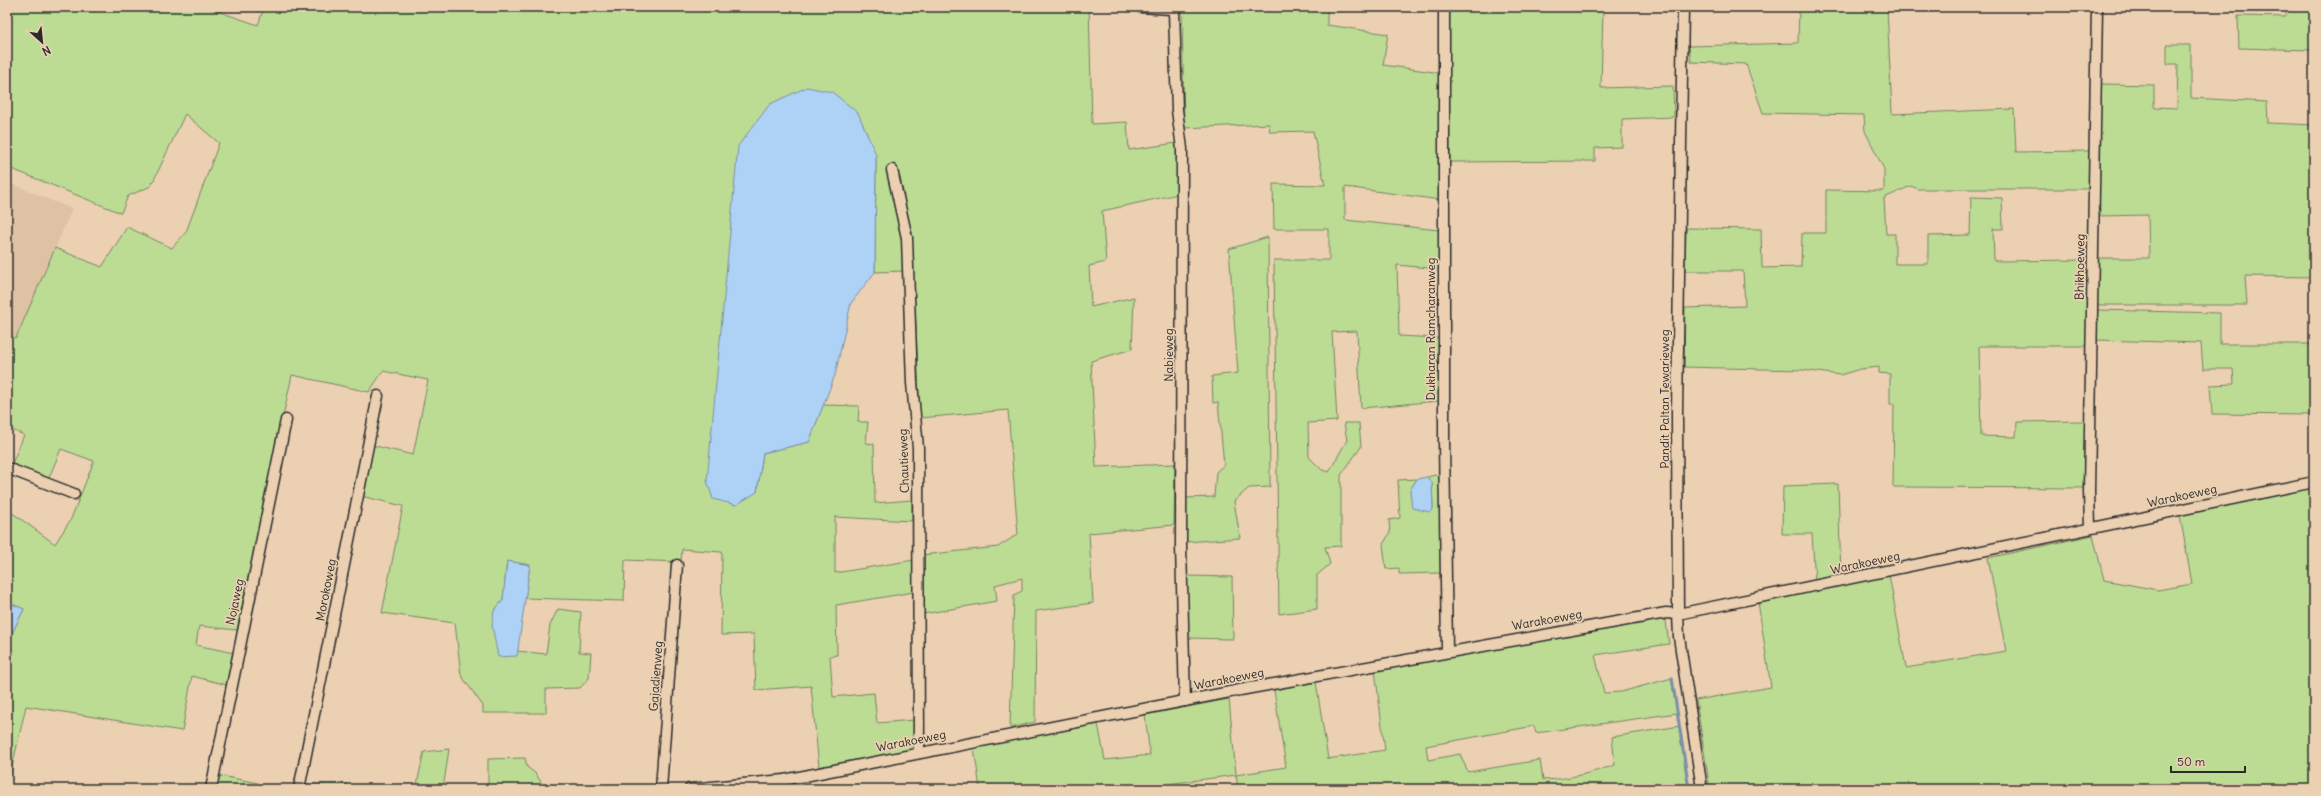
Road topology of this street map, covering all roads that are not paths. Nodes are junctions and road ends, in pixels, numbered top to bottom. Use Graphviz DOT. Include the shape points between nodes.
graph roads {
  1 [pos="1141,7"];
  2 [pos="1444,7"];
  3 [pos="1683,7"];
  4 [pos="2097,7"];
  5 [pos="892,170"];
  6 [pos="378,396"];
  7 [pos="286,420"];
  8 [pos="7,468"];
  9 [pos="2314,482"];
  10 [pos="74,494"];
  11 [pos="2090,528"];
  12 [pos="677,565"];
  13 [pos="1678,614"];
  14 [pos="1446,651"];
  15 [pos="1185,701"];
  16 [pos="919,753"];
  17 [pos="784,785"];
  18 [pos="211,789"];
  19 [pos="299,789"];
  20 [pos="661,789"];
  21 [pos="690,789"];
  22 [pos="1702,789"];
  1 -- 15 [label="street, Nabieweg" via="1172,9 1177,110 1182,150 1181,546"];
  2 -- 14 [label="street, Dukharan Ramcharanweg"];
  3 -- 13 [label="street, Pandit Paltan Tewarieweg" via="1677,412"];
  4 -- 11 [label="street, Bhikhoeweg"];
  5 -- 16 [label="street, Chautieweg" via="907,238 912,383 918,448"];
  6 -- 19 [label="street, Morokoweg"];
  7 -- 18 [label="street, Nojaweg"];
  8 -- 10 [label="street"];
  9 -- 11 [label="street, Warakoeweg"];
  11 -- 13 [label="street, Warakoeweg"];
  12 -- 20 [label="street, Gajadienweg"];
  13 -- 14 [label="street, Warakoeweg" via="1666,612"];
  13 -- 22 [label="street, Pandit Paltan Tewarieweg" via="1679,637"];
  14 -- 15 [label="street, Warakoeweg"];
  15 -- 16 [label="street, Warakoeweg"];
  16 -- 17 [label="street, Warakoeweg"];
  17 -- 21 [label="street, Warakoeweg"];
}
